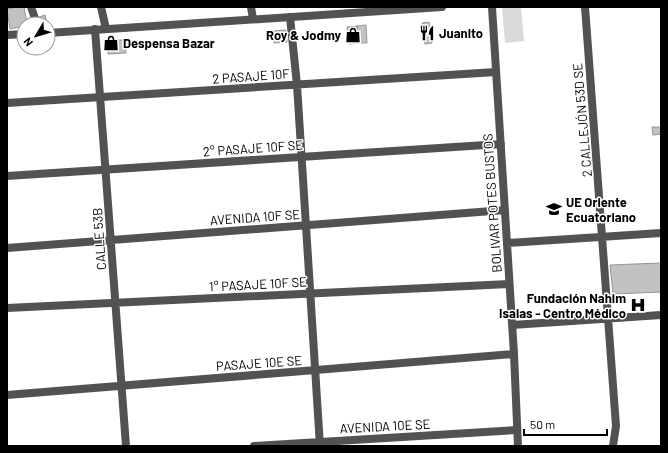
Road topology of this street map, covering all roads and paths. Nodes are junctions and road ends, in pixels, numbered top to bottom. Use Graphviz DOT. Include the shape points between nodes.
graph roads {
  1 [pos="101,7"];
  2 [pos="251,7"];
  3 [pos="442,7"];
  4 [pos="492,7"];
  5 [pos="585,7"];
  6 [pos="398,8"];
  7 [pos="290,17"];
  8 [pos="253,19"];
  9 [pos="95,29"];
  10 [pos="106,29"];
  11 [pos="56,31"];
  12 [pos="496,72"];
  13 [pos="297,85"];
  14 [pos="100,97"];
  15 [pos="7,103"];
  16 [pos="501,144"];
  17 [pos="302,157"];
  18 [pos="106,169"];
  19 [pos="7,176"];
  20 [pos="505,210"];
  21 [pos="305,225"];
  22 [pos="661,233"];
  23 [pos="603,236"];
  24 [pos="111,240"];
  25 [pos="507,243"];
  26 [pos="7,248"];
  27 [pos="509,284"];
  28 [pos="311,293"];
  29 [pos="115,303"];
  30 [pos="7,308"];
  31 [pos="661,315"];
  32 [pos="608,319"];
  33 [pos="512,325"];
  34 [pos="514,354"];
  35 [pos="316,370"];
  36 [pos="121,385"];
  37 [pos="7,394"];
  38 [pos="517,430"];
  39 [pos="320,444"];
  40 [pos="126,446"];
  41 [pos="254,446"];
  42 [pos="518,446"];
  43 [pos="613,446"];
  1 -- 10 [label="street"];
  2 -- 8 [label="street"];
  3 -- 6 [label="street"];
  4 -- 12 [label="street, BOLIVAR POTES BUSTOS"];
  5 -- 23 [label="street, 2 CALLEJÓN 53D SE"];
  6 -- 7 [label="street"];
  7 -- 8 [label="street"];
  7 -- 13 [label="street"];
  8 -- 10 [label="street"];
  9 -- 10 [label="street"];
  9 -- 11 [label="street"];
  9 -- 14 [label="street, CALLE 53B"];
  12 -- 13 [label="street, 2 PASAJE 10F"];
  12 -- 16 [label="street, BOLIVAR POTES BUSTOS"];
  13 -- 14 [label="street, 2 PASAJE 10F"];
  13 -- 17 [label="street"];
  14 -- 15 [label="street, 2 PASAJE 10F"];
  14 -- 18 [label="street, CALLE 53B"];
  16 -- 17 [label="street, 2° PASAJE 10F SE"];
  16 -- 20 [label="street, BOLIVAR POTES BUSTOS"];
  17 -- 18 [label="street, 2° PASAJE 10F SE"];
  17 -- 21 [label="street"];
  18 -- 19 [label="street, 2° PASAJE 10F SE"];
  18 -- 24 [label="street, CALLE 53B"];
  20 -- 21 [label="street, AVENIDA 10F SE"];
  20 -- 25 [label="street, BOLIVAR POTES BUSTOS"];
  21 -- 24 [label="street, AVENIDA 10F SE"];
  21 -- 28 [label="street"];
  22 -- 23 [label="street"];
  23 -- 25 [label="street"];
  23 -- 32 [label="street, 2 CALLEJÓN 53D SE"];
  24 -- 26 [label="street, AVENIDA 10F SE"];
  24 -- 29 [label="street, CALLE 53B"];
  25 -- 27 [label="street, BOLIVAR POTES BUSTOS"];
  27 -- 28 [label="street, 1° PASAJE 10F SE"];
  27 -- 33 [label="street, BOLIVAR POTES BUSTOS"];
  28 -- 29 [label="street, 1° PASAJE 10F SE"];
  28 -- 35 [label="street"];
  29 -- 30 [label="street, 1° PASAJE 10F SE"];
  29 -- 36 [label="street, CALLE 53B"];
  31 -- 32 [label="street"];
  32 -- 33 [label="street"];
  32 -- 43 [label="street, 2 CALLEJÓN 53D SE" via="616,426"];
  33 -- 34 [label="street, BOLIVAR POTES BUSTOS"];
  34 -- 35 [label="street, PASAJE 10E SE"];
  34 -- 38 [label="street, BOLIVAR POTES BUSTOS"];
  35 -- 36 [label="street, PASAJE 10E SE"];
  35 -- 39 [label="street"];
  36 -- 37 [label="street, PASAJE 10E SE"];
  36 -- 40 [label="street, CALLE 53B"];
  38 -- 39 [label="street, AVENIDA 10E SE"];
  38 -- 42 [label="street, BOLIVAR POTES BUSTOS"];
  39 -- 41 [label="street, AVENIDA 10E SE"];
}
